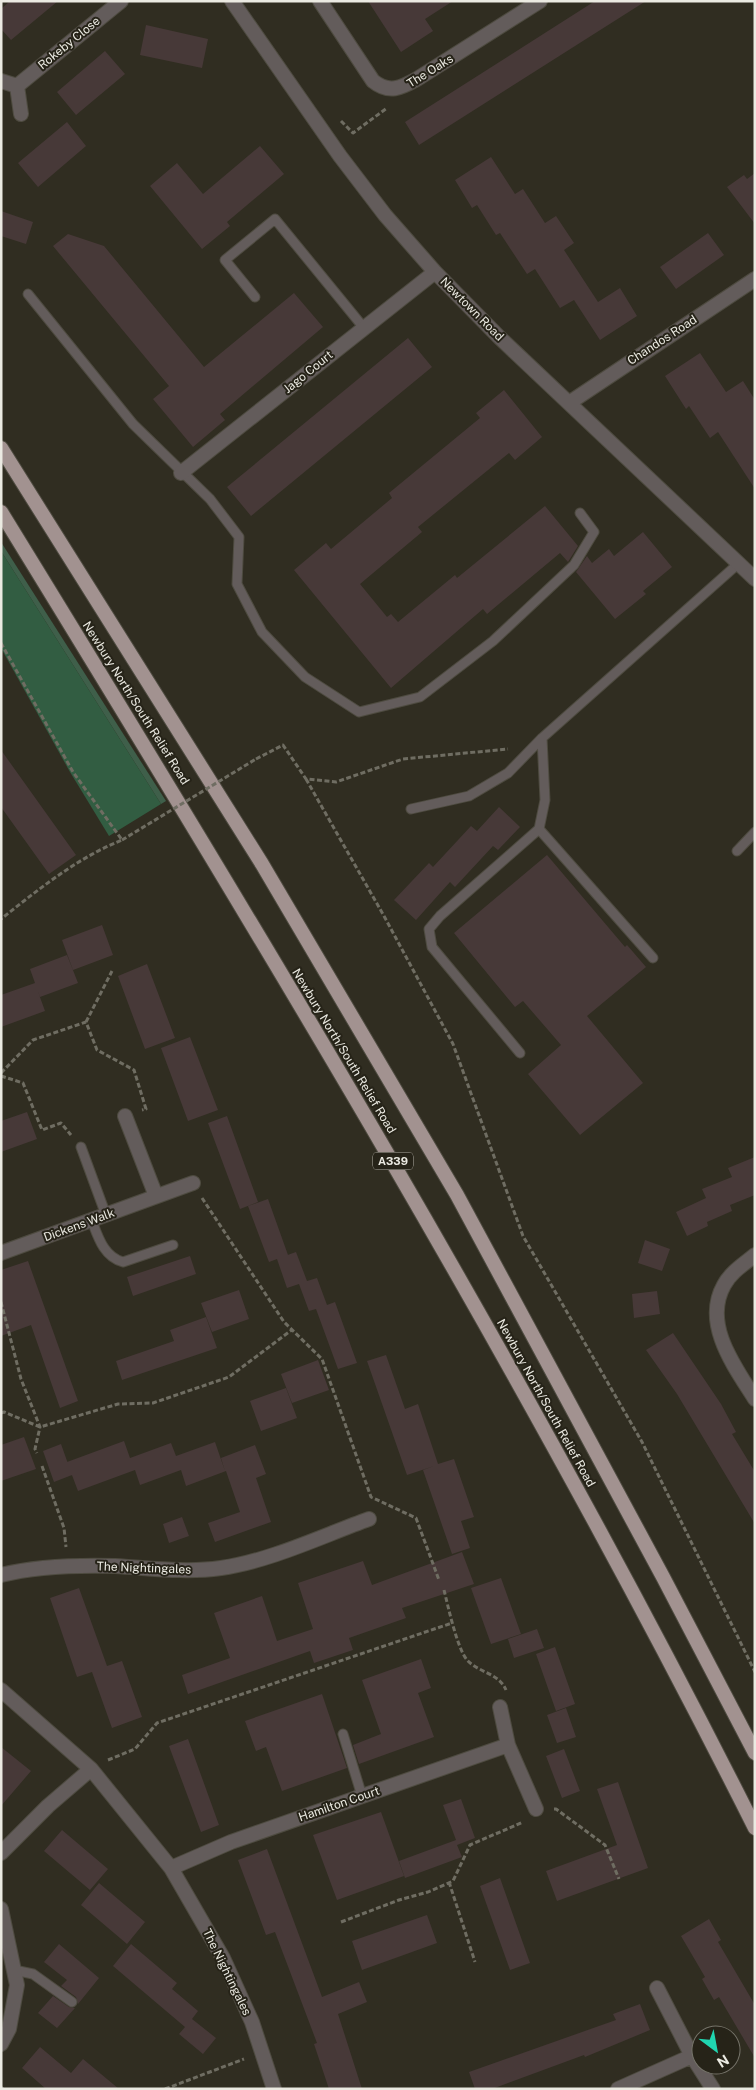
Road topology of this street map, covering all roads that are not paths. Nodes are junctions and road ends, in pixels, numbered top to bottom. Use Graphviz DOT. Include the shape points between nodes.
graph roads {
  1 [pos="121,1"];
  2 [pos="320,1"];
  3 [pos="540,1"];
  4 [pos="235,2"];
  5 [pos="1,81"];
  6 [pos="17,86"];
  7 [pos="22,114"];
  8 [pos="435,272"];
  9 [pos="755,278"];
  10 [pos="28,294"];
  11 [pos="255,297"];
  12 [pos="364,328"];
  13 [pos="569,403"];
  14 [pos="1,448"];
  15 [pos="181,473"];
  16 [pos="1,512"];
  17 [pos="580,513"];
  18 [pos="739,563"];
  19 [pos="755,578"];
  20 [pos="542,738"];
  21 [pos="411,809"];
  22 [pos="538,830"];
  23 [pos="755,832"];
  24 [pos="737,851"];
  25 [pos="654,958"];
  26 [pos="520,1053"];
  27 [pos="125,1116"];
  28 [pos="81,1147"];
  29 [pos="193,1183"];
  30 [pos="156,1196"];
  31 [pos="106,1216"];
  32 [pos="92,1220"];
  33 [pos="172,1245"];
  34 [pos="1,1253"];
  35 [pos="755,1255"];
  36 [pos="755,1399"];
  37 [pos="369,1519"];
  38 [pos="1,1575"];
  39 [pos="1,1690"];
  40 [pos="500,1707"];
  41 [pos="343,1734"];
  42 [pos="508,1745"];
  43 [pos="755,1753"];
  44 [pos="91,1769"];
  45 [pos="362,1796"];
  46 [pos="537,1812"];
  47 [pos="755,1828"];
  48 [pos="1,1853"];
  49 [pos="171,1868"];
  50 [pos="1,1909"];
  51 [pos="14,1970"];
  52 [pos="656,1988"];
  53 [pos="72,2002"];
  54 [pos="1,2044"];
  55 [pos="691,2054"];
  56 [pos="691,2056"];
  57 [pos="704,2075"];
  58 [pos="274,2089"];
  59 [pos="618,2089"];
  60 [pos="713,2089"];
  1 -- 6 [label="street, Rokeby Close"];
  2 -- 3 [label="street, The Oaks" via="373,81 385,89 396,89 417,79"];
  4 -- 8 [label="street, Newtown Road" via="340,156 394,226"];
  5 -- 6 [label="street"];
  6 -- 7 [label="street"];
  8 -- 12 [label="street, Jago Court"];
  8 -- 13 [label="street, Newtown Road"];
  9 -- 13 [label="street, Chandos Road"];
  10 -- 15 [label="lane" via="133,424"];
  11 -- 12 [label="lane" via="225,260 275,219"];
  12 -- 15 [label="street, Jago Court"];
  13 -- 18 [label="street, Newtown Road"];
  14 -- 43 [label="highway, Newbury North/South Relief Road / A339" via="262,864 457,1196"];
  15 -- 17 [label="lane" via="210,499 239,537 237,584 262,632 305,676 359,712 420,697 493,641 574,565 594,532"];
  16 -- 47 [label="highway, Newbury North/South Relief Road / A339" via="172,791 460,1277 633,1593"];
  18 -- 19 [label="street, Newtown Road"];
  18 -- 20 [label="lane"];
  20 -- 21 [label="lane" via="508,773 469,796"];
  20 -- 22 [label="lane" via="545,800"];
  22 -- 25 [label="lane"];
  22 -- 26 [label="lane" via="429,929 432,947"];
  23 -- 24 [label="lane"];
  27 -- 30 [label="street"];
  28 -- 31 [label="lane"];
  29 -- 30 [label="street, Dickens Walk"];
  30 -- 31 [label="street, Dickens Walk"];
  31 -- 32 [label="street, Dickens Walk"];
  32 -- 33 [label="lane" via="100,1242 115,1260 122,1262"];
  32 -- 34 [label="street, Dickens Walk"];
  35 -- 36 [label="street" via="724,1284 717,1307 726,1350"];
  37 -- 38 [label="street, The Nightingales" via="256,1560 222,1568 183,1571 113,1566 27,1568"];
  39 -- 44 [label="street, The Nightingales"];
  40 -- 42 [label="street"];
  41 -- 45 [label="lane"];
  42 -- 45 [label="street, Hamilton Court"];
  42 -- 46 [label="street"];
  44 -- 48 [label="street"];
  44 -- 49 [label="street, The Nightingales"];
  45 -- 49 [label="street, Hamilton Court" via="231,1842"];
  49 -- 58 [label="street, The Nightingales" via="223,1958 252,2022"];
  50 -- 51 [label="street"];
  51 -- 53 [label="lane" via="34,1974"];
  51 -- 54 [label="street" via="17,1985 9,2029"];
  52 -- 55 [label="street"];
  56 -- 59 [label="street"];
  57 -- 60 [label="street"];
}
